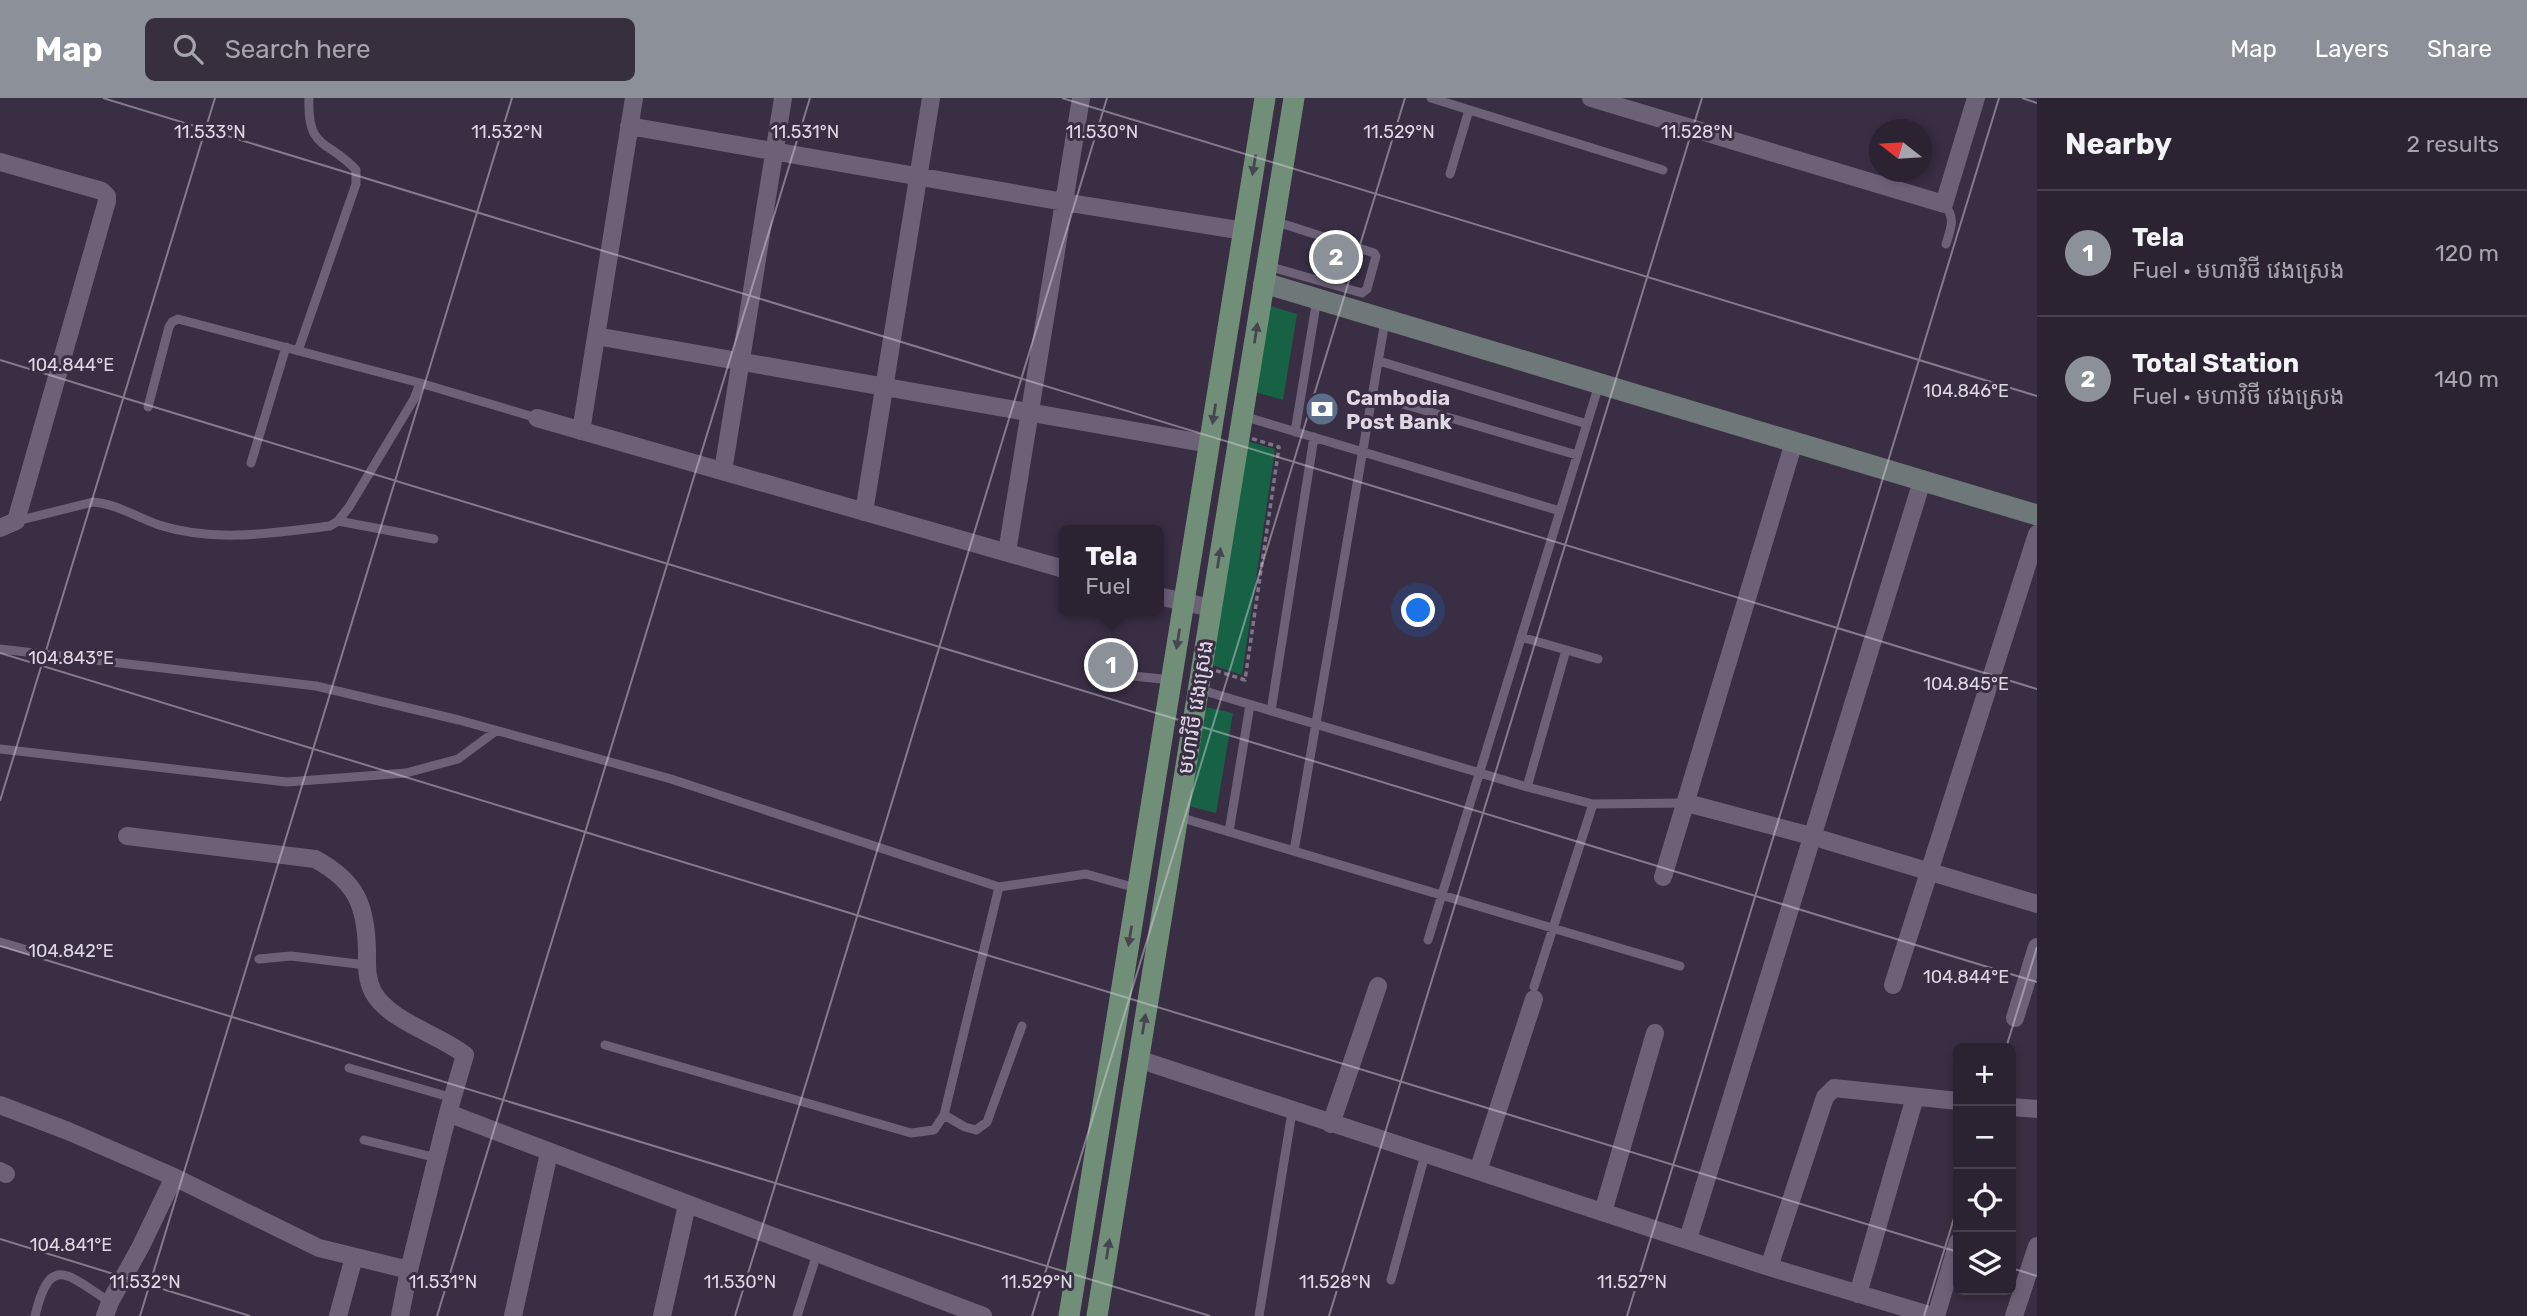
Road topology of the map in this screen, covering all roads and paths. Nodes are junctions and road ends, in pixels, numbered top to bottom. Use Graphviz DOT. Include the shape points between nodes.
graph roads {
  1 [pos="309,98"];
  2 [pos="634,98"];
  3 [pos="783,98"];
  4 [pos="932,98"];
  5 [pos="1081,98"];
  6 [pos="1265,98"];
  7 [pos="1294,98"];
  8 [pos="1431,98"];
  9 [pos="1591,98"];
  10 [pos="1976,98"];
  11 [pos="1469,110"];
  12 [pos="629,126"];
  13 [pos="774,151"];
  14 [pos="0,162"];
  15 [pos="1662,170"];
  16 [pos="1450,174"];
  17 [pos="919,177"];
  18 [pos="1064,202"];
  19 [pos="1944,204"];
  20 [pos="1274,221"];
  21 [pos="1244,231"];
  22 [pos="1946,244"];
  23 [pos="1265,274"];
  24 [pos="1317,299"];
  25 [pos="1384,327"];
  26 [pos="596,336"];
  27 [pos="286,348"];
  28 [pos="298,351"];
  29 [pos="1378,361"];
  30 [pos="741,362"];
  31 [pos="420,383"];
  32 [pos="884,387"];
  33 [pos="1598,388"];
  34 [pos="1372,394"];
  35 [pos="148,407"];
  36 [pos="1029,412"];
  37 [pos="1242,416"];
  38 [pos="537,418"];
  39 [pos="1587,424"];
  40 [pos="581,431"];
  41 [pos="1295,432"];
  42 [pos="1314,437"];
  43 [pos="1794,442"];
  44 [pos="1209,444"];
  45 [pos="1362,452"];
  46 [pos="1577,455"];
  47 [pos="251,463"];
  48 [pos="723,471"];
  49 [pos="1922,481"];
  50 [pos="1560,511"];
  51 [pos="864,512"];
  52 [pos="2037,515"];
  53 [pos="338,521"];
  54 [pos="8,525"];
  55 [pos="2037,534"];
  56 [pos="434,539"];
  57 [pos="1007,552"];
  58 [pos="1059,568"];
  59 [pos="1164,598"];
  60 [pos="1184,603"];
  61 [pos="1211,608"];
  62 [pos="1521,637"];
  63 [pos="0,649"];
  64 [pos="1566,650"];
  65 [pos="1598,659"];
  66 [pos="1208,668"];
  67 [pos="1124,675"];
  68 [pos="1171,680"];
  69 [pos="1198,689"];
  70 [pos="1250,705"];
  71 [pos="1271,711"];
  72 [pos="1315,724"];
  73 [pos="496,731"];
  74 [pos="0,749"];
  75 [pos="1479,773"];
  76 [pos="1527,787"];
  77 [pos="1687,803"];
  78 [pos="1593,804"];
  79 [pos="1178,817"];
  80 [pos="1229,832"];
  81 [pos="127,836"];
  82 [pos="1811,836"];
  83 [pos="1294,851"];
  84 [pos="1929,872"];
  85 [pos="1663,877"];
  86 [pos="999,887"];
  87 [pos="1138,889"];
  88 [pos="1166,893"];
  89 [pos="1441,895"];
  90 [pos="2037,904"];
  91 [pos="1553,928"];
  92 [pos="1428,940"];
  93 [pos="0,942"];
  94 [pos="2037,947"];
  95 [pos="41,954"];
  96 [pos="259,959"];
  97 [pos="366,965"];
  98 [pos="1680,966"];
  99 [pos="1893,985"];
  100 [pos="1378,986"];
  101 [pos="1534,993"];
  102 [pos="2015,1018"];
  103 [pos="1022,1026"];
  104 [pos="1655,1033"];
  105 [pos="605,1045"];
  106 [pos="1138,1059"];
  107 [pos="349,1069"];
  108 [pos="1915,1097"];
  109 [pos="1953,1101"];
  110 [pos="0,1105"];
  111 [pos="450,1105"];
  112 [pos="2016,1107"];
  113 [pos="2037,1109"];
  114 [pos="1292,1112"];
  115 [pos="944,1115"];
  116 [pos="1331,1124"];
  117 [pos="364,1140"];
  118 [pos="549,1153"];
  119 [pos="1425,1155"];
  120 [pos="437,1158"];
  121 [pos="1478,1171"];
  122 [pos="174,1177"];
  123 [pos="687,1205"];
  124 [pos="1603,1212"];
  125 [pos="1688,1239"];
  126 [pos="2037,1246"];
  127 [pos="817,1254"];
  128 [pos="354,1257"];
  129 [pos="1953,1257"];
  130 [pos="1769,1267"];
  131 [pos="409,1270"];
  132 [pos="1391,1280"];
  133 [pos="1858,1294"];
  134 [pos="107,1309"];
  135 [pos="950,1310"];
  136 [pos="35,1316"];
  137 [pos="338,1316"];
  138 [pos="400,1316"];
  139 [pos="513,1316"];
  140 [pos="662,1316"];
  141 [pos="797,1316"];
  142 [pos="983,1316"];
  143 [pos="1069,1316"];
  144 [pos="1097,1316"];
  145 [pos="1259,1316"];
  146 [pos="1934,1316"];
  147 [pos="2014,1316"];
  1 -- 28 [label="lane" via="313,132 321,145 356,170 356,184"];
  2 -- 12 [label="street"];
  3 -- 13 [label="street"];
  4 -- 17 [label="street"];
  5 -- 18 [label="street"];
  6 -- 21 [label="main road, មហាវិថី វេងស្រេង, one-way"];
  7 -- 20 [label="main road, មហាវិថី វេងស្រេង"];
  8 -- 11 [label="lane"];
  9 -- 19 [label="street"];
  10 -- 19 [label="street"];
  11 -- 15 [label="lane"];
  11 -- 16 [label="lane"];
  12 -- 13 [label="street"];
  12 -- 26 [label="street"];
  13 -- 17 [label="street"];
  13 -- 30 [label="street"];
  14 -- 54 [label="street" via="103,191 107,196"];
  17 -- 18 [label="street"];
  17 -- 32 [label="street"];
  18 -- 21 [label="street"];
  18 -- 36 [label="street"];
  19 -- 22 [label="lane" via="1953,222"];
  20 -- 23 [label="main road, មហាវិថី វេងស្រេង"];
  20 -- 23 [label="lane" via="1376,256 1362,293"];
  21 -- 44 [label="main road, មហាវិថី វេងស្រេង, one-way"];
  23 -- 24 [label="street"];
  37 -- 23 [label="main road, មហាវិថី វេងស្រេង, one-way"];
  24 -- 41 [label="lane"];
  24 -- 43 [label="street"];
  25 -- 29 [label="lane"];
  26 -- 30 [label="street"];
  26 -- 40 [label="street"];
  27 -- 28 [label="lane"];
  27 -- 35 [label="lane" via="178,319 172,322"];
  27 -- 47 [label="lane"];
  28 -- 31 [label="lane"];
  29 -- 34 [label="lane"];
  29 -- 39 [label="lane"];
  30 -- 32 [label="street"];
  30 -- 48 [label="street"];
  31 -- 38 [label="lane"];
  31 -- 53 [label="lane"];
  32 -- 36 [label="street"];
  32 -- 51 [label="street"];
  33 -- 39 [label="lane"];
  34 -- 45 [label="lane"];
  34 -- 46 [label="lane"];
  36 -- 44 [label="street"];
  36 -- 57 [label="street"];
  37 -- 41 [label="lane"];
  61 -- 37 [label="main road, មហាវិថី វេងស្រេង, one-way"];
  38 -- 40 [label="street"];
  39 -- 46 [label="lane"];
  40 -- 48 [label="street"];
  41 -- 42 [label="lane"];
  42 -- 45 [label="lane"];
  42 -- 71 [label="lane"];
  43 -- 49 [label="street"];
  43 -- 77 [label="street"];
  44 -- 60 [label="main road, មហាវិថី វេងស្រេង"];
  45 -- 50 [label="lane"];
  45 -- 72 [label="lane"];
  46 -- 50 [label="lane"];
  48 -- 51 [label="street"];
  49 -- 52 [label="street"];
  49 -- 82 [label="street"];
  50 -- 62 [label="lane"];
  51 -- 57 [label="street"];
  53 -- 54 [label="lane" via="330,526 260,535 202,534 93,502"];
  53 -- 56 [label="lane"];
  55 -- 84 [label="street"];
  57 -- 58 [label="street"];
  59 -- 60 [label="street"];
  60 -- 61 [label="street"];
  60 -- 68 [label="main road, មហាវិថី វេងស្រេង, one-way"];
  61 -- 69 [label="main road, មហាវិថី វេងស្រេង"];
  62 -- 64 [label="lane"];
  62 -- 75 [label="lane"];
  63 -- 73 [label="lane" via="316,686"];
  64 -- 65 [label="lane"];
  64 -- 76 [label="lane"];
  66 -- 66 [label="path" via="1242,450 1244,436 1279,447 1245,680"];
  67 -- 68 [label="lane"];
  68 -- 87 [label="main road, មហាវិថី វេងស្រេង"];
  69 -- 70 [label="lane"];
  69 -- 79 [label="main road, មហាវិថី វេងស្រេង"];
  70 -- 71 [label="lane"];
  70 -- 80 [label="lane"];
  71 -- 72 [label="lane"];
  72 -- 75 [label="lane"];
  72 -- 83 [label="lane"];
  73 -- 74 [label="lane" via="458,759 406,774 288,782"];
  73 -- 86 [label="lane" via="671,779"];
  75 -- 76 [label="lane"];
  75 -- 89 [label="lane"];
  76 -- 78 [label="lane"];
  77 -- 78 [label="lane"];
  77 -- 82 [label="street"];
  77 -- 85 [label="street"];
  78 -- 91 [label="lane"];
  79 -- 80 [label="lane"];
  79 -- 88 [label="main road, មហាវិថី វេងស្រេង"];
  80 -- 83 [label="lane"];
  81 -- 97 [label="street" via="315,859 337,870 362,906"];
  82 -- 84 [label="street"];
  82 -- 125 [label="street"];
  83 -- 89 [label="lane"];
  84 -- 90 [label="street"];
  84 -- 99 [label="street"];
  86 -- 87 [label="lane" via="1086,874"];
  86 -- 115 [label="lane"];
  87 -- 88 [label="main road"];
  87 -- 143 [label="main road, មហាវិថី វេងស្រេង, one-way"];
  106 -- 88 [label="main road, មហាវិថី វេងស្រេង, one-way"];
  89 -- 91 [label="lane"];
  89 -- 92 [label="lane"];
  91 -- 98 [label="lane"];
  91 -- 101 [label="lane"];
  93 -- 95 [label="lane"];
  94 -- 102 [label="street"];
  96 -- 97 [label="lane" via="291,956"];
  97 -- 111 [label="street" via="373,993 398,1017 466,1055"];
  100 -- 116 [label="street"];
  101 -- 121 [label="street"];
  103 -- 115 [label="lane" via="987,1122 976,1130"];
  104 -- 124 [label="street"];
  105 -- 115 [label="lane" via="911,1133 934,1130"];
  106 -- 114 [label="street"];
  144 -- 106 [label="main road, មហាវិថី វេងស្រេង, one-way"];
  107 -- 111 [label="lane"];
  108 -- 109 [label="street"];
  108 -- 130 [label="street" via="1834,1088 1825,1097"];
  108 -- 133 [label="street"];
  110 -- 122 [label="street"];
  111 -- 118 [label="street"];
  111 -- 120 [label="street"];
  112 -- 113 [label="street"];
  114 -- 116 [label="street"];
  114 -- 145 [label="lane"];
  116 -- 119 [label="street"];
  117 -- 120 [label="lane"];
  118 -- 123 [label="street"];
  118 -- 139 [label="street"];
  119 -- 121 [label="street"];
  119 -- 132 [label="lane"];
  120 -- 131 [label="street"];
  121 -- 124 [label="street"];
  122 -- 128 [label="street" via="319,1248"];
  122 -- 134 [label="street"];
  123 -- 127 [label="street"];
  123 -- 140 [label="street"];
  124 -- 125 [label="street"];
  125 -- 130 [label="street"];
  126 -- 147 [label="street"];
  127 -- 135 [label="street"];
  127 -- 141 [label="lane"];
  128 -- 131 [label="street"];
  128 -- 137 [label="street"];
  129 -- 146 [label="street"];
  130 -- 133 [label="street"];
  131 -- 138 [label="street"];
  133 -- 146 [label="street"];
  134 -- 136 [label="lane" via="74,1279 55,1275 41,1291"];
  135 -- 142 [label="street"];
}
